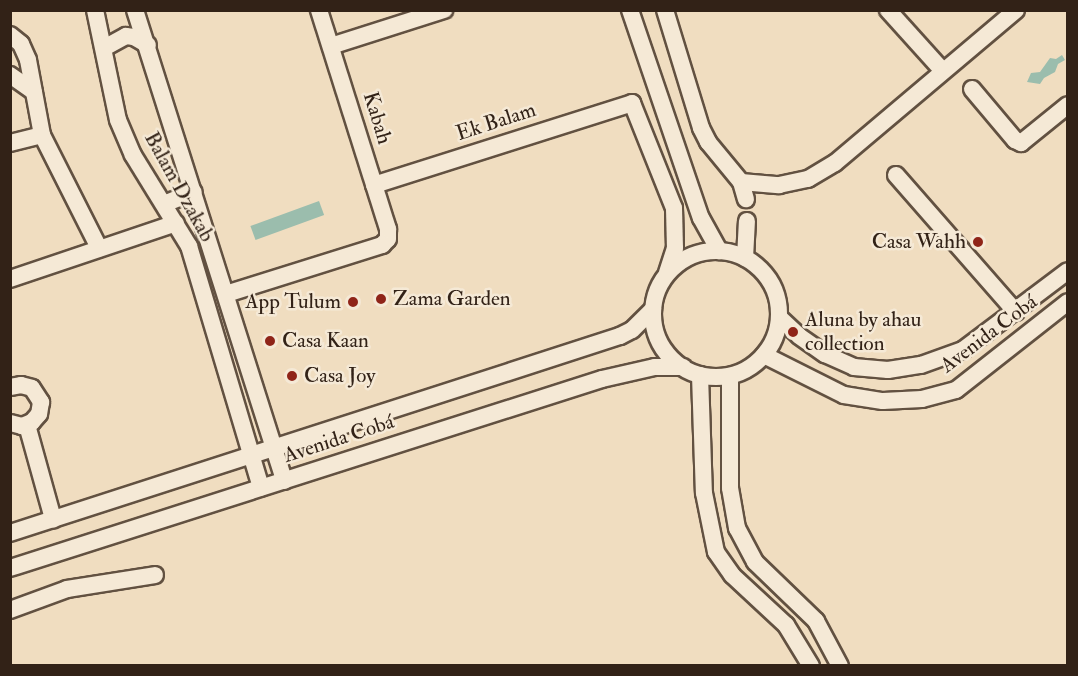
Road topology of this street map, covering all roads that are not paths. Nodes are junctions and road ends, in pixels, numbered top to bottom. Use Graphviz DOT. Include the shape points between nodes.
graph roads {
  1 [pos="95,10"];
  2 [pos="135,10"];
  3 [pos="319,10"];
  4 [pos="444,10"];
  5 [pos="630,10"];
  6 [pos="665,10"];
  7 [pos="888,10"];
  8 [pos="1016,10"];
  9 [pos="10,35"];
  10 [pos="148,45"];
  11 [pos="331,46"];
  12 [pos="104,48"];
  13 [pos="943,70"];
  14 [pos="10,75"];
  15 [pos="972,89"];
  16 [pos="34,92"];
  17 [pos="1068,105"];
  18 [pos="42,135"];
  19 [pos="10,143"];
  20 [pos="897,175"];
  21 [pos="741,182"];
  22 [pos="374,185"];
  23 [pos="194,192"];
  24 [pos="746,199"];
  25 [pos="164,204"];
  26 [pos="747,221"];
  27 [pos="176,223"];
  28 [pos="99,248"];
  29 [pos="719,251"];
  30 [pos="746,258"];
  31 [pos="1068,271"];
  32 [pos="667,273"];
  33 [pos="10,279"];
  34 [pos="226,294"];
  35 [pos="1068,302"];
  36 [pos="653,309"];
  37 [pos="1016,312"];
  38 [pos="780,318"];
  39 [pos="764,355"];
  40 [pos="683,367"];
  41 [pos="699,375"];
  42 [pos="730,376"];
  43 [pos="10,387"];
  44 [pos="19,424"];
  45 [pos="273,448"];
  46 [pos="251,455"];
  47 [pos="284,481"];
  48 [pos="261,488"];
  49 [pos="53,519"];
  50 [pos="10,533"];
  51 [pos="10,568"];
  52 [pos="155,575"];
  53 [pos="10,610"];
  54 [pos="811,666"];
  55 [pos="840,666"];
  1 -- 12 [label="street, Balam Dzakab"];
  2 -- 10 [label="street"];
  3 -- 11 [label="street, Kabah"];
  4 -- 11 [label="street"];
  5 -- 29 [label="street" via="701,218"];
  6 -- 21 [label="street" via="701,128"];
  7 -- 13 [label="street"];
  8 -- 13 [label="street"];
  9 -- 16 [label="street" via="21,45 28,60"];
  10 -- 12 [label="street" via="126,36"];
  10 -- 23 [label="street"];
  11 -- 22 [label="street, Kabah"];
  12 -- 25 [label="street, Balam Dzakab" via="118,120 133,155"];
  13 -- 21 [label="street" via="835,163 808,179 779,185"];
  14 -- 16 [label="street"];
  15 -- 17 [label="street" via="1021,143"];
  16 -- 18 [label="street"];
  18 -- 19 [label="street"];
  18 -- 28 [label="street"];
  20 -- 37 [label="street"];
  21 -- 24 [label="street"];
  22 -- 32 [label="street, Ek Balam" via="632,103 674,208 675,248"];
  22 -- 34 [label="street, Kabah" via="388,229 388,239 382,245"];
  23 -- 25 [label="street"];
  23 -- 34 [label="street"];
  25 -- 27 [label="street, Balam Dzakab"];
  26 -- 30 [label="street"];
  27 -- 28 [label="street"];
  27 -- 46 [label="street, Balam Dzakab" via="189,246"];
  28 -- 33 [label="street"];
  29 -- 30 [label="street"];
  29 -- 32 [label="street" via="690,256"];
  30 -- 38 [label="street" via="768,277 775,289"];
  31 -- 37 [label="street, Avenida Cobá"];
  32 -- 36 [label="street" via="657,290"];
  34 -- 45 [label="street"];
  35 -- 39 [label="street, Avenida Cobá" via="956,390 922,399 883,401 844,395"];
  36 -- 40 [label="street" via="660,343 669,357"];
  36 -- 45 [label="street, Avenida Cobá" via="637,326 620,336"];
  37 -- 38 [label="street, Avenida Cobá" via="963,350 921,365 888,370 854,367 825,354"];
  38 -- 39 [label="street"];
  39 -- 42 [label="street"];
  40 -- 41 [label="street"];
  40 -- 47 [label="street, Avenida Cobá" via="633,370"];
  41 -- 42 [label="street"];
  41 -- 54 [label="street" via="704,493 716,552 732,575 786,625"];
  42 -- 55 [label="street" via="730,488 737,528 756,562 816,621"];
  43 -- 44 [label="street" via="27,386 39,397 39,414"];
  44 -- 49 [label="street"];
  45 -- 46 [label="street, Avenida Cobá"];
  45 -- 47 [label="street"];
  46 -- 48 [label="street, Balam Dzakab"];
  46 -- 49 [label="street, Avenida Cobá"];
  47 -- 48 [label="street, Avenida Cobá"];
  48 -- 51 [label="street, Avenida Cobá"];
  49 -- 50 [label="street, Avenida Cobá"];
  52 -- 53 [label="street" via="67,589"];
}
